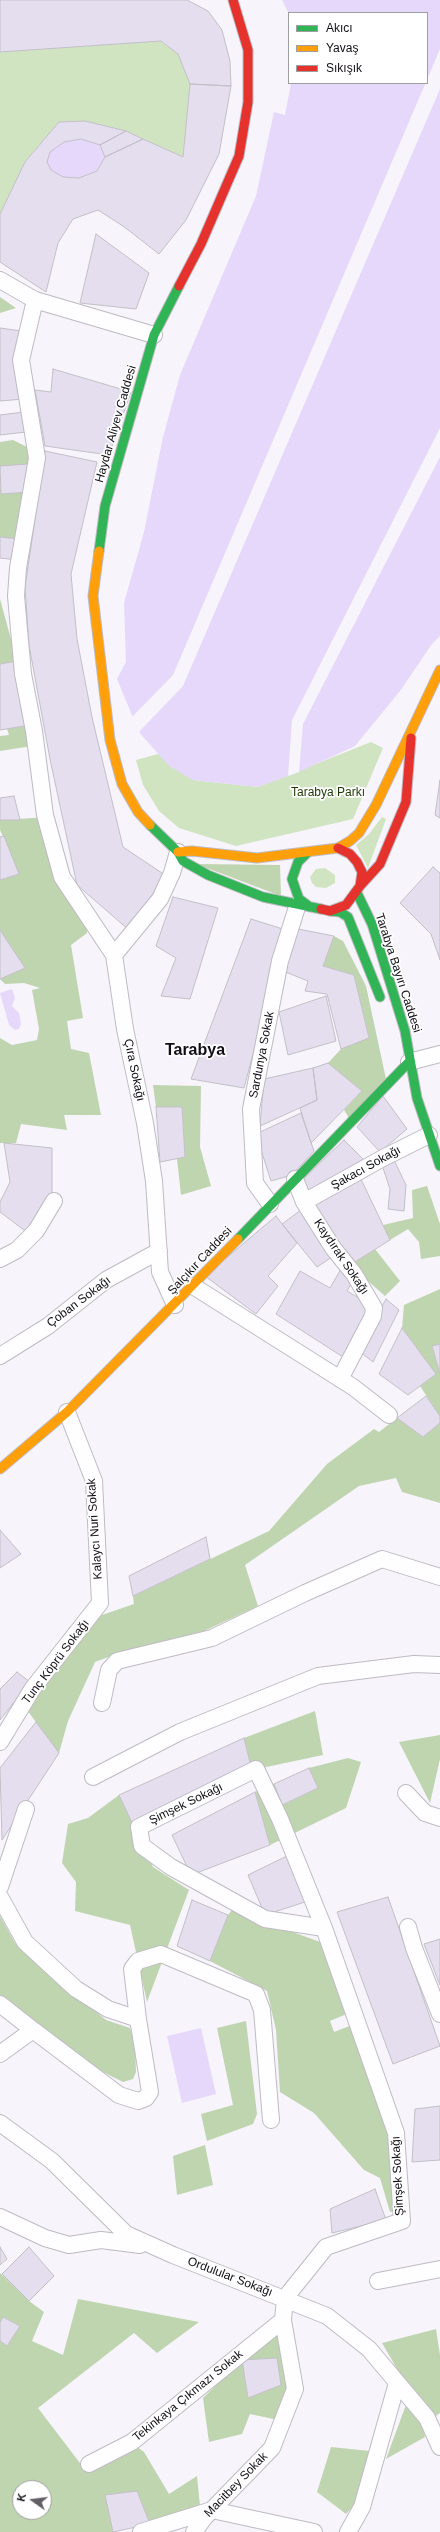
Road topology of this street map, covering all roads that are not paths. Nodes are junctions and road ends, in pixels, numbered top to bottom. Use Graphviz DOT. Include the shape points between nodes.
graph roads {
  1 [pos="233,0"];
  2 [pos="0,280"];
  3 [pos="35,300"];
  4 [pos="154,336"];
  5 [pos="440,670"];
  6 [pos="411,735"];
  7 [pos="338,848"];
  8 [pos="178,852"];
  9 [pos="306,853"];
  10 [pos="359,890"];
  11 [pos="304,906"];
  12 [pos="330,911"];
  13 [pos="114,955"];
  14 [pos="383,1006"];
  15 [pos="397,1043"];
  16 [pos="440,1054"];
  17 [pos="409,1062"];
  18 [pos="429,1135"];
  19 [pos="440,1166"];
  20 [pos="295,1179"];
  21 [pos="54,1200"];
  22 [pos="304,1202"];
  23 [pos="270,1204"];
  24 [pos="159,1251"];
  25 [pos="0,1259"];
  26 [pos="193,1286"];
  27 [pos="175,1305"];
  28 [pos="0,1356"];
  29 [pos="340,1378"];
  30 [pos="67,1412"];
  31 [pos="389,1415"];
  32 [pos="0,1469"];
  33 [pos="440,1578"];
  34 [pos="100,1603"];
  35 [pos="440,1665"];
  36 [pos="102,1703"];
  37 [pos="0,1742"];
  38 [pos="94,1777"];
  39 [pos="406,1793"];
  40 [pos="26,1809"];
  41 [pos="440,1818"];
  42 [pos="0,1887"];
  43 [pos="0,1897"];
  44 [pos="408,1927"];
  45 [pos="324,1928"];
  46 [pos="0,2004"];
  47 [pos="440,2014"];
  48 [pos="138,2020"];
  49 [pos="33,2030"];
  50 [pos="0,2054"];
  51 [pos="271,2120"];
  52 [pos="0,2123"];
  53 [pos="0,2216"];
  54 [pos="156,2248"];
  55 [pos="440,2269"];
  56 [pos="378,2281"];
  57 [pos="285,2298"];
  58 [pos="283,2320"];
  59 [pos="398,2383"];
  60 [pos="440,2447"];
  61 [pos="89,2464"];
  62 [pos="212,2510"];
  63 [pos="141,2532"];
  64 [pos="194,2532"];
  65 [pos="314,2532"];
  66 [pos="348,2532"];
  1 -- 4 [label="main road, Haydar Aliyev Caddesi" via="248,50 248,102 239,156 201,244"];
  2 -- 3 [label="street"];
  3 -- 4 [label="street"];
  3 -- 13 [label="street" via="21,360 37,458 37,471 18,568 16,596 23,674 34,731 45,815 62,877"];
  4 -- 8 [label="main road, Haydar Aliyev Caddesi" via="105,506 93,596 110,740 122,784 138,812 152,829"];
  5 -- 6 [label="main road"];
  6 -- 7 [label="main road" via="370,817 359,833"];
  6 -- 10 [label="main road" via="406,802 380,864"];
  7 -- 9 [label="main road"];
  7 -- 10 [label="main road" via="350,854 362,872"];
  8 -- 9 [label="main road" via="204,852 235,858"];
  8 -- 11 [label="main road, Haydar Aliyev Caddesi" via="190,866 208,875 263,897"];
  8 -- 13 [label="street" via="172,873 160,898"];
  9 -- 11 [label="main road" via="298,862 292,879"];
  10 -- 12 [label="main road" via="346,905"];
  10 -- 17 [label="main road, Tarabya Bayırı Caddesi" via="403,1023 409,1048"];
  11 -- 12 [label="main road"];
  11 -- 23 [label="street, Sardunya Sokak" via="280,961 251,1109 255,1183"];
  12 -- 14 [label="main road, Tarabya Bayırı Caddesi" via="340,912 348,917 374,977"];
  13 -- 24 [label="street, Çıra Sokağı" via="125,1029 145,1123 154,1181"];
  15 -- 17 [label="main road, Tarabya Bayırı Caddesi"];
  16 -- 17 [label="street"];
  17 -- 18 [label="main road, Tarabya Bayırı Caddesi"];
  17 -- 20 [label="main road, Şalçıkır Caddesi"];
  18 -- 19 [label="main road, Tarabya Bayırı Caddesi"];
  18 -- 22 [label="street, Şakacı Sokağı"];
  20 -- 22 [label="street, Kaydırak Sokağı"];
  20 -- 23 [label="main road, Şalçıkır Caddesi"];
  21 -- 25 [label="street" via="36,1231 17,1250"];
  22 -- 29 [label="street, Kaydırak Sokağı" via="354,1274 374,1308 373,1316"];
  23 -- 26 [label="main road, Şalçıkır Caddesi"];
  24 -- 27 [label="street, Çıra Sokağı" via="160,1272"];
  24 -- 28 [label="street, Çoban Sokağı" via="106,1280 48,1326"];
  26 -- 27 [label="main road, Şalçıkır Caddesi"];
  26 -- 29 [label="street"];
  27 -- 30 [label="main road, Şalçıkır Caddesi"];
  29 -- 31 [label="street"];
  30 -- 32 [label="main road, Şalçıkır Caddesi"];
  30 -- 34 [label="street, Kalaycı Nuri Sokak" via="94,1481"];
  33 -- 36 [label="street" via="382,1559 305,1592 212,1638 118,1661 109,1670"];
  34 -- 37 [label="street, Tunç Köprü Sokağı" via="33,1688"];
  35 -- 38 [label="street" via="414,1664 318,1676 180,1732"];
  39 -- 41 [label="street" via="425,1813"];
  40 -- 42 [label="street"];
  43 -- 48 [label="street" via="25,1942 76,1988 108,2009"];
  44 -- 47 [label="street"];
  45 -- 45 [label="street, Şimşek Sokağı" via="280,1819 256,1769 139,1828 142,1846 171,1867 265,1920"];
  45 -- 57 [label="street, Şimşek Sokağı" via="396,2133 402,2221 326,2248"];
  46 -- 49 [label="street"];
  48 -- 49 [label="street" via="150,2092 146,2098 138,2101 120,2095"];
  48 -- 51 [label="street" via="132,1969 138,1961 160,1954 256,1994 262,2010"];
  49 -- 50 [label="street"];
  52 -- 54 [label="street, Ordulular Sokağı" via="52,2161 126,2234"];
  53 -- 54 [label="street" via="45,2238 69,2245 101,2240"];
  54 -- 57 [label="street, Ordulular Sokağı"];
  55 -- 56 [label="street"];
  57 -- 58 [label="street, Macitbey Sokak"];
  57 -- 59 [label="street, Ordulular Sokağı" via="327,2316 368,2349"];
  58 -- 61 [label="street, Tekinkaya Çıkmazı Sokak" via="132,2442"];
  58 -- 62 [label="street, Macitbey Sokak" via="295,2389 272,2448"];
  59 -- 60 [label="street, Ordulular Sokağı" via="427,2418"];
  59 -- 66 [label="street" via="362,2508"];
  62 -- 63 [label="street"];
  62 -- 64 [label="street, Macitbey Sokak"];
  62 -- 65 [label="street"];
}
